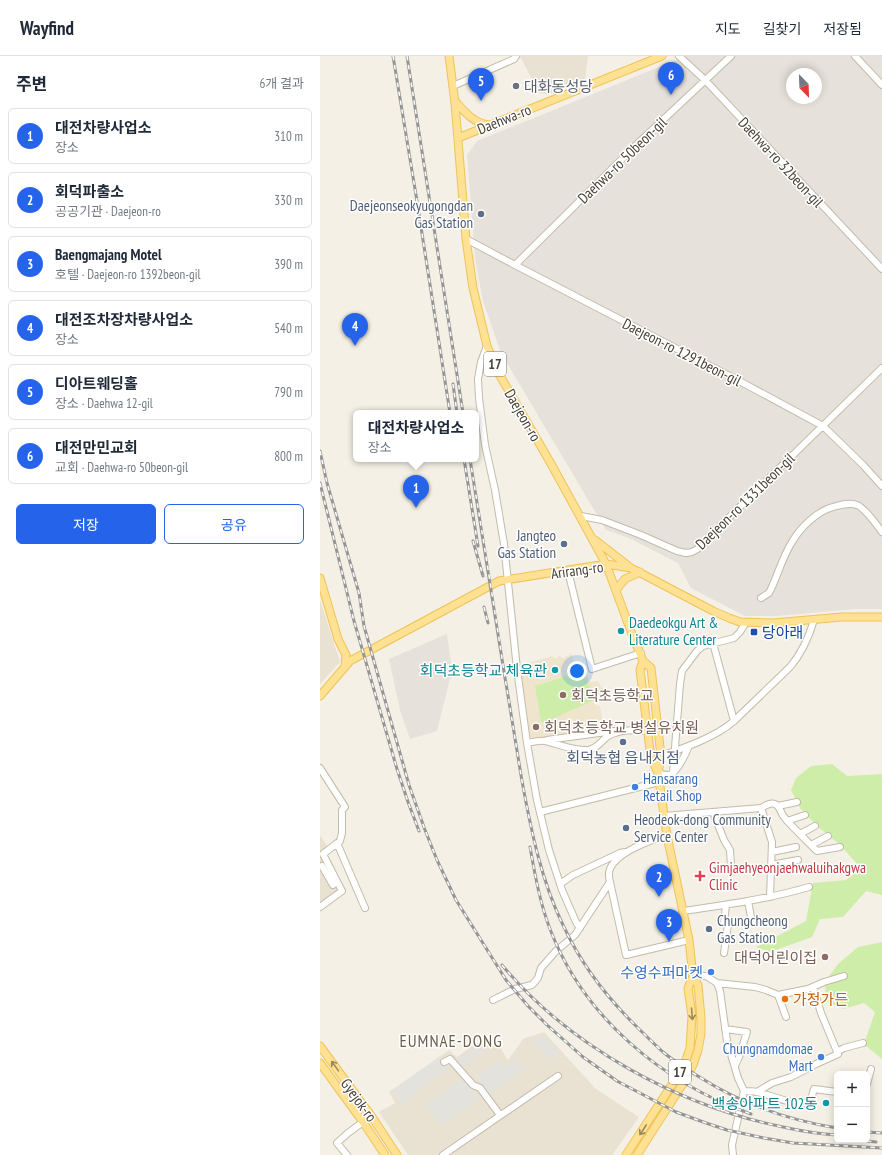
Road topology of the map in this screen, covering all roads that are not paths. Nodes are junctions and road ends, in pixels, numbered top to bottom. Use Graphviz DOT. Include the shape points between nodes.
graph roads {
  1 [pos="449,56"];
  2 [pos="516,56"];
  3 [pos="662,56"];
  4 [pos="679,56"];
  5 [pos="731,56"];
  6 [pos="855,56"];
  7 [pos="705,80"];
  8 [pos="882,85"];
  9 [pos="453,86"];
  10 [pos="455,101"];
  11 [pos="489,125"];
  12 [pos="458,138"];
  13 [pos="466,239"];
  14 [pos="515,265"];
  15 [pos="882,269"];
  16 [pos="487,346"];
  17 [pos="882,368"];
  18 [pos="823,426"];
  19 [pos="882,486"];
  20 [pos="581,516"];
  21 [pos="882,532"];
  22 [pos="592,538"];
  23 [pos="606,564"];
  24 [pos="631,568"];
  25 [pos="568,571"];
  26 [pos="640,572"];
  27 [pos="320,578"];
  28 [pos="508,580"];
  29 [pos="616,590"];
  30 [pos="761,598"];
  31 [pos="882,617"];
  32 [pos="814,620"];
  33 [pos="746,622"];
  34 [pos="713,643"];
  35 [pos="640,653"];
  36 [pos="346,655"];
  37 [pos="357,658"];
  38 [pos="643,660"];
  39 [pos="345,666"];
  40 [pos="320,696"];
  41 [pos="734,721"];
  42 [pos="623,730"];
  43 [pos="648,730"];
  44 [pos="543,741"];
  45 [pos="527,743"];
  46 [pos="689,746"];
  47 [pos="675,752"];
  48 [pos="661,756"];
  49 [pos="320,768"];
  50 [pos="658,773"];
  51 [pos="673,773"];
  52 [pos="659,782"];
  53 [pos="797,802"];
  54 [pos="778,806"];
  55 [pos="761,808"];
  56 [pos="540,812"];
  57 [pos="713,812"];
  58 [pos="805,815"];
  59 [pos="664,816"];
  60 [pos="787,821"];
  61 [pos="815,826"];
  62 [pos="800,834"];
  63 [pos="666,836"];
  64 [pos="828,836"];
  65 [pos="337,843"];
  66 [pos="811,845"];
  67 [pos="796,847"];
  68 [pos="840,847"];
  69 [pos="628,852"];
  70 [pos="772,852"];
  71 [pos="798,860"];
  72 [pos="771,865"];
  73 [pos="322,866"];
  74 [pos="731,866"];
  75 [pos="610,882"];
  76 [pos="560,884"];
  77 [pos="333,885"];
  78 [pos="809,887"];
  79 [pos="770,897"];
  80 [pos="748,901"];
  81 [pos="726,905"];
  82 [pos="320,907"];
  83 [pos="365,908"];
  84 [pos="683,911"];
  85 [pos="751,917"];
  86 [pos="580,928"];
  87 [pos="689,940"];
  88 [pos="724,953"];
  89 [pos="693,976"];
  90 [pos="844,976"];
  91 [pos="717,983"];
  92 [pos="813,987"];
  93 [pos="778,995"];
  94 [pos="493,1000"];
  95 [pos="786,1017"];
  96 [pos="725,1029"];
  97 [pos="863,1043"];
  98 [pos="320,1046"];
  99 [pos="837,1052"];
  100 [pos="444,1062"];
  101 [pos="320,1063"];
  102 [pos="735,1066"];
  103 [pos="871,1069"];
  104 [pos="870,1073"];
  105 [pos="558,1076"];
  106 [pos="744,1091"];
  107 [pos="756,1092"];
  108 [pos="834,1092"];
  109 [pos="500,1115"];
  110 [pos="363,1122"];
  111 [pos="347,1155"];
  112 [pos="385,1155"];
  113 [pos="397,1155"];
  114 [pos="443,1155"];
  115 [pos="626,1155"];
  116 [pos="637,1155"];
  117 [pos="733,1155"];
  1 -- 9 [label="main road, Daejeon-ro / 17"];
  2 -- 9 [label="street"];
  3 -- 11 [label="main road, Daehwa-ro"];
  4 -- 7 [label="street, Daehwa-ro 32beon-gil"];
  5 -- 7 [label="street, Daehwa-ro 50beon-gil"];
  6 -- 8 [label="street"];
  7 -- 14 [label="street, Daehwa-ro 50beon-gil"];
  7 -- 15 [label="street, Daehwa-ro 32beon-gil"];
  9 -- 10 [label="main road, Daejeon-ro / 17"];
  10 -- 11 [label="main road" via="474,120"];
  10 -- 12 [label="main road, Daejeon-ro / 17"];
  11 -- 12 [label="main road, Daehwa-ro"];
  12 -- 13 [label="main road, Daejeon-ro / 17"];
  13 -- 14 [label="street, Daejeon-ro 1291beon-gil"];
  13 -- 16 [label="main road, Daejeon-ro / 17" via="473,288"];
  14 -- 18 [label="street, Daejeon-ro 1291beon-gil"];
  16 -- 20 [label="main road, Daejeon-ro / 17" via="499,374"];
  16 -- 28 [label="street" via="478,379 479,398"];
  17 -- 18 [label="street, Daejeon-ro 1331beon-gil"];
  18 -- 19 [label="street, Daejeon-ro 1291beon-gil"];
  18 -- 20 [label="street, Daejeon-ro 1331beon-gil" via="701,547 692,552 677,551 602,520"];
  20 -- 22 [label="main road, Daejeon-ro / 17"];
  21 -- 30 [label="street" via="857,505 845,504 827,508 816,514 792,541 769,593"];
  22 -- 23 [label="main road, Daejeon-ro / 17"];
  22 -- 24 [label="main road"];
  23 -- 24 [label="main road, Arirang-ro"];
  23 -- 25 [label="main road, Arirang-ro"];
  23 -- 29 [label="main road, Daejeon-ro / 17"];
  24 -- 26 [label="main road, Arirang-ro"];
  25 -- 28 [label="main road, Arirang-ro"];
  25 -- 35 [label="street" via="592,669"];
  26 -- 29 [label="main road" via="625,579"];
  26 -- 33 [label="main road, Arirang-ro" via="729,618"];
  27 -- 36 [label="main road" via="338,639"];
  28 -- 37 [label="main road, Arirang-ro" via="499,581"];
  28 -- 45 [label="street"];
  29 -- 35 [label="main road, Daejeon-ro / 17"];
  31 -- 32 [label="main road, Arirang-ro"];
  32 -- 33 [label="main road, Arirang-ro"];
  32 -- 41 [label="street" via="809,637 794,663"];
  33 -- 34 [label="street" via="734,638"];
  34 -- 41 [label="street"];
  34 -- 47 [label="street" via="697,651 682,672"];
  35 -- 38 [label="main road, Daejeon-ro / 17"];
  36 -- 37 [label="main road"];
  36 -- 39 [label="main road"];
  37 -- 39 [label="main road, Arirang-ro"];
  38 -- 43 [label="main road, Daejeon-ro / 17" via="640,670"];
  38 -- 48 [label="main road, Daejeon-ro / 17" via="651,668"];
  39 -- 40 [label="main road, Arirang-ro"];
  41 -- 46 [label="street"];
  42 -- 43 [label="street"];
  42 -- 44 [label="street"];
  42 -- 44 [label="street" via="607,737 590,750"];
  43 -- 50 [label="main road, Daejeon-ro / 17" via="651,758"];
  44 -- 45 [label="street"];
  45 -- 56 [label="street"];
  46 -- 47 [label="street"];
  46 -- 51 [label="street"];
  47 -- 48 [label="street"];
  47 -- 51 [label="street"];
  48 -- 50 [label="main road, Daejeon-ro / 17"];
  49 -- 65 [label="street" via="345,807 342,810 342,833"];
  50 -- 51 [label="street"];
  50 -- 52 [label="main road, Daejeon-ro / 17"];
  52 -- 56 [label="street"];
  52 -- 59 [label="main road, Daejeon-ro / 17"];
  53 -- 54 [label="street"];
  54 -- 55 [label="street" via="769,804"];
  54 -- 60 [label="street"];
  55 -- 57 [label="street"];
  55 -- 70 [label="street" via="772,842"];
  56 -- 76 [label="street"];
  57 -- 59 [label="street"];
  57 -- 74 [label="street" via="729,849"];
  58 -- 60 [label="street"];
  59 -- 63 [label="main road, Daejeon-ro / 17"];
  60 -- 62 [label="street"];
  61 -- 62 [label="street"];
  62 -- 66 [label="street"];
  63 -- 69 [label="street" via="656,838"];
  63 -- 84 [label="main road, Daejeon-ro / 17"];
  64 -- 66 [label="street"];
  65 -- 82 [label="street" via="323,854 342,891"];
  65 -- 83 [label="street"];
  66 -- 68 [label="street" via="817,851"];
  67 -- 70 [label="street"];
  69 -- 75 [label="street" via="609,870"];
  69 -- 76 [label="street" via="620,853 573,875"];
  70 -- 72 [label="street"];
  71 -- 72 [label="street"];
  72 -- 79 [label="street"];
  73 -- 77 [label="street"];
  75 -- 86 [label="street"];
  75 -- 87 [label="street" via="626,954"];
  76 -- 86 [label="street"];
  78 -- 79 [label="street"];
  79 -- 80 [label="street"];
  80 -- 81 [label="street"];
  80 -- 85 [label="street"];
  81 -- 84 [label="street"];
  81 -- 88 [label="street" via="724,923 728,924"];
  84 -- 87 [label="main road, Daejeon-ro / 17"];
  86 -- 94 [label="street" via="540,968 538,978 532,985 515,989"];
  87 -- 89 [label="main road, Daejeon-ro / 17"];
  89 -- 91 [label="street" via="706,976"];
  89 -- 115 [label="main road, Daejeon-ro / 17, one-way" via="688,988 692,1016 690,1048 686,1060 677,1078"];
  89 -- 116 [label="main road, Daejeon-ro / 17" via="698,985 701,1018 698,1050 684,1082"];
  90 -- 92 [label="street"];
  91 -- 93 [label="street" via="755,987"];
  91 -- 96 [label="street"];
  92 -- 93 [label="street"];
  92 -- 99 [label="street"];
  93 -- 95 [label="street"];
  96 -- 102 [label="street"];
  96 -- 102 [label="street" via="747,1032"];
  97 -- 99 [label="street"];
  113 -- 98 [label="main road, Gyejok-ro, one-way"];
  99 -- 107 [label="street" via="838,1054"];
  100 -- 109 [label="street" via="450,1059 473,1085 480,1088"];
  101 -- 110 [label="main road, Gyejok-ro"];
  102 -- 106 [label="street"];
  103 -- 104 [label="street"];
  105 -- 109 [label="street"];
  106 -- 107 [label="street"];
  106 -- 117 [label="street" via="732,1145"];
  107 -- 108 [label="street" via="792,1102 806,1103 814,1089"];
  109 -- 114 [label="street"];
  110 -- 111 [label="street" via="337,1143"];
  110 -- 112 [label="main road, Gyejok-ro"];
}
